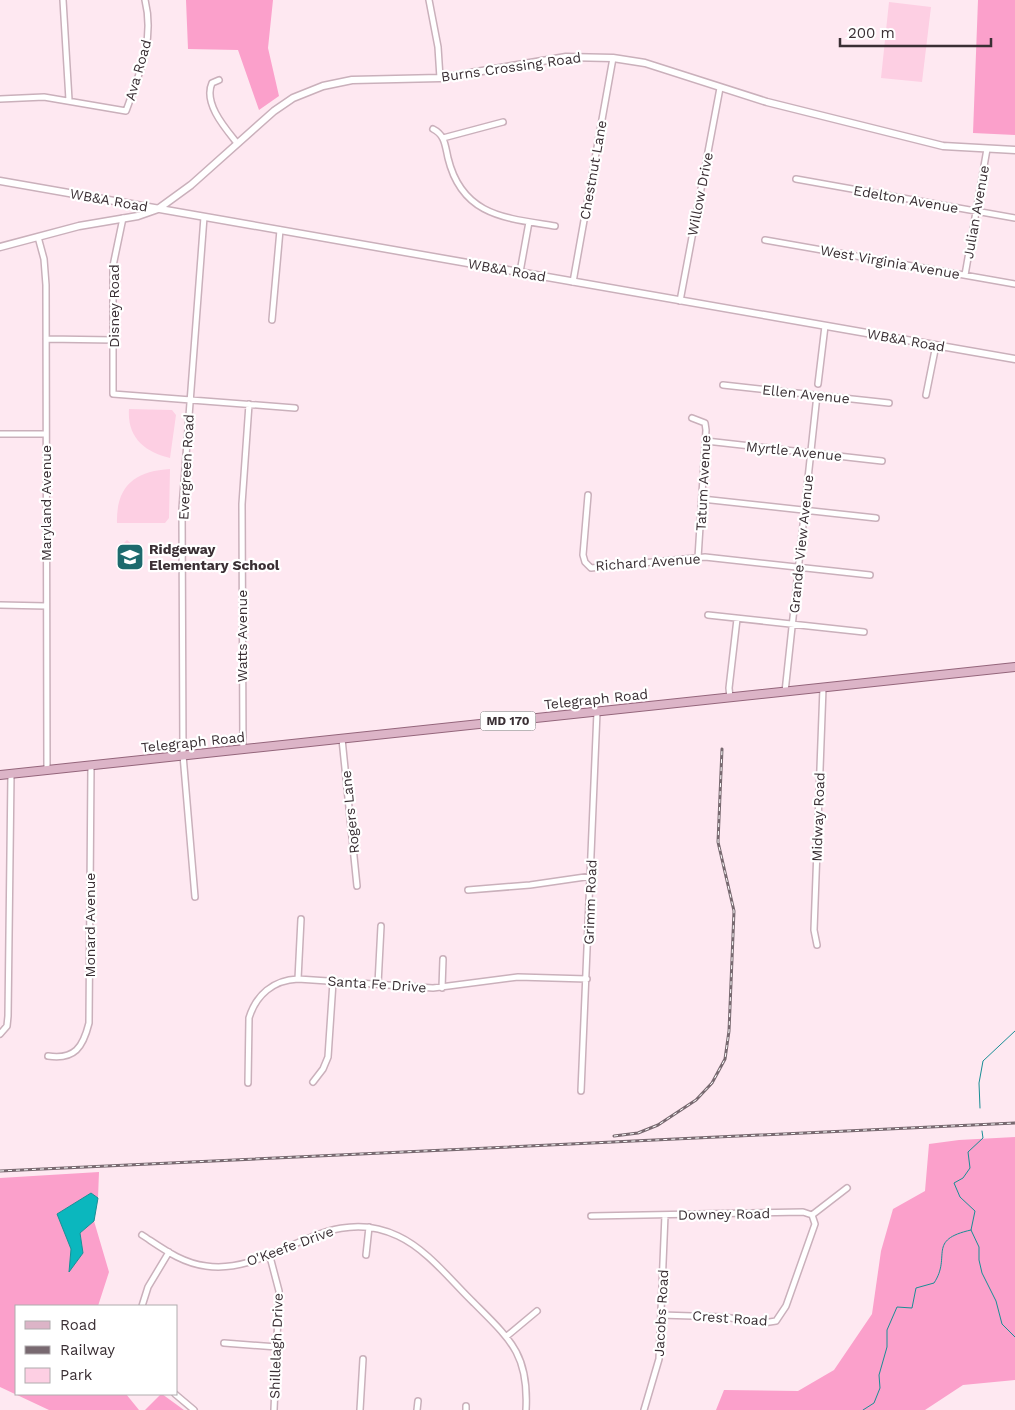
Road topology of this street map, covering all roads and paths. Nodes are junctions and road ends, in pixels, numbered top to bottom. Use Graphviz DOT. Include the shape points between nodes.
graph roads {
  1 [pos="63,0"];
  2 [pos="146,0"];
  3 [pos="429,0"];
  4 [pos="613,58"];
  5 [pos="440,78"];
  6 [pos="219,80"];
  7 [pos="720,88"];
  8 [pos="0,99"];
  9 [pos="69,100"];
  10 [pos="503,122"];
  11 [pos="433,129"];
  12 [pos="443,138"];
  13 [pos="237,143"];
  14 [pos="986,149"];
  15 [pos="1015,150"];
  16 [pos="796,179"];
  17 [pos="0,181"];
  18 [pos="158,209"];
  19 [pos="976,211"];
  20 [pos="204,217"];
  21 [pos="123,218"];
  22 [pos="1015,218"];
  23 [pos="529,222"];
  24 [pos="555,226"];
  25 [pos="280,230"];
  26 [pos="38,237"];
  27 [pos="765,240"];
  28 [pos="0,242"];
  29 [pos="0,247"];
  30 [pos="520,272"];
  31 [pos="965,275"];
  32 [pos="573,282"];
  33 [pos="1015,284"];
  34 [pos="680,301"];
  35 [pos="272,320"];
  36 [pos="825,326"];
  37 [pos="46,339"];
  38 [pos="114,340"];
  39 [pos="936,345"];
  40 [pos="1015,359"];
  41 [pos="818,384"];
  42 [pos="724,385"];
  43 [pos="817,395"];
  44 [pos="926,395"];
  45 [pos="189,400"];
  46 [pos="889,403"];
  47 [pos="249,404"];
  48 [pos="295,408"];
  49 [pos="692,418"];
  50 [pos="0,434"];
  51 [pos="46,434"];
  52 [pos="706,441"];
  53 [pos="811,453"];
  54 [pos="882,461"];
  55 [pos="588,495"];
  56 [pos="702,499"];
  57 [pos="804,510"];
  58 [pos="876,518"];
  59 [pos="698,558"];
  60 [pos="798,567"];
  61 [pos="870,575"];
  62 [pos="0,606"];
  63 [pos="46,606"];
  64 [pos="708,615"];
  65 [pos="737,619"];
  66 [pos="792,624"];
  67 [pos="864,632"];
  68 [pos="1015,667"];
  69 [pos="823,688"];
  70 [pos="785,692"];
  71 [pos="730,698"];
  72 [pos="597,712"];
  73 [pos="342,738"];
  74 [pos="243,749"];
  75 [pos="184,756"];
  76 [pos="91,765"];
  77 [pos="47,770"];
  78 [pos="11,774"];
  79 [pos="0,775"];
  80 [pos="592,876"];
  81 [pos="357,886"];
  82 [pos="468,890"];
  83 [pos="195,896"];
  84 [pos="301,919"];
  85 [pos="381,926"];
  86 [pos="817,945"];
  87 [pos="443,959"];
  88 [pos="298,979"];
  89 [pos="587,979"];
  90 [pos="333,982"];
  91 [pos="378,984"];
  92 [pos="442,988"];
  93 [pos="0,1034"];
  94 [pos="48,1056"];
  95 [pos="313,1082"];
  96 [pos="248,1083"];
  97 [pos="581,1091"];
  98 [pos="847,1188"];
  99 [pos="665,1215"];
  100 [pos="812,1215"];
  101 [pos="591,1216"];
  102 [pos="369,1227"];
  103 [pos="142,1234"];
  104 [pos="169,1252"];
  105 [pos="269,1254"];
  106 [pos="366,1255"];
  107 [pos="142,1305"];
  108 [pos="537,1311"];
  109 [pos="661,1315"];
  110 [pos="507,1336"];
  111 [pos="224,1343"];
  112 [pos="277,1347"];
  113 [pos="363,1359"];
  114 [pos="176,1395"];
  115 [pos="418,1401"];
  116 [pos="194,1410"];
  117 [pos="274,1410"];
  118 [pos="360,1410"];
  119 [pos="417,1410"];
  120 [pos="526,1410"];
  121 [pos="644,1410"];
  1 -- 9 [label="street"];
  2 -- 9 [label="street, Ava Road" via="149,21 147,48 126,111"];
  3 -- 5 [label="street"];
  4 -- 5 [label="street, Burns Crossing Road" via="551,59"];
  4 -- 7 [label="street, Burns Crossing Road" via="645,63"];
  4 -- 32 [label="street, Chestnut Lane"];
  5 -- 13 [label="street, Burns Crossing Road" via="363,80 323,86 283,104"];
  6 -- 13 [label="street" via="212,83 210,95 219,120"];
  7 -- 14 [label="street, Burns Crossing Road" via="936,144"];
  7 -- 34 [label="street, Willow Drive"];
  8 -- 9 [label="street" via="44,97"];
  10 -- 12 [label="street"];
  11 -- 12 [label="street"];
  12 -- 23 [label="street" via="450,164 467,198 496,216"];
  13 -- 18 [label="street, Burns Crossing Road" via="191,185"];
  14 -- 15 [label="street, Burns Crossing Road"];
  14 -- 19 [label="street, Julian Avenue"];
  16 -- 19 [label="street, Edelton Avenue"];
  17 -- 18 [label="street, WB&A Road"];
  18 -- 20 [label="street, WB&A Road"];
  18 -- 21 [label="street"];
  19 -- 22 [label="street, Edelton Avenue"];
  19 -- 31 [label="street, Julian Avenue"];
  20 -- 25 [label="street, WB&A Road"];
  20 -- 45 [label="street, Evergreen Road"];
  21 -- 26 [label="street"];
  21 -- 38 [label="street, Disney Road" via="114,256"];
  23 -- 24 [label="street"];
  23 -- 30 [label="street"];
  25 -- 30 [label="street, WB&A Road"];
  25 -- 35 [label="street"];
  26 -- 29 [label="street"];
  26 -- 37 [label="street, Maryland Avenue" via="45,270"];
  27 -- 31 [label="street, West Virginia Avenue"];
  28 -- 29 [label="street"];
  30 -- 32 [label="street, WB&A Road"];
  31 -- 33 [label="street, West Virginia Avenue"];
  32 -- 34 [label="street, WB&A Road"];
  34 -- 36 [label="street, WB&A Road"];
  36 -- 39 [label="street, WB&A Road"];
  36 -- 41 [label="street"];
  37 -- 38 [label="street"];
  37 -- 51 [label="street, Maryland Avenue"];
  38 -- 45 [label="street, Disney Road" via="113,394"];
  39 -- 40 [label="street, WB&A Road"];
  39 -- 44 [label="street"];
  42 -- 43 [label="street, Ellen Avenue"];
  43 -- 46 [label="street, Ellen Avenue"];
  43 -- 53 [label="street, Grande View Avenue"];
  45 -- 47 [label="street"];
  45 -- 75 [label="street, Evergreen Road" via="182,509"];
  47 -- 48 [label="street"];
  47 -- 74 [label="street, Watts Avenue" via="242,504"];
  49 -- 52 [label="street, Tatum Avenue" via="706,424"];
  50 -- 51 [label="street"];
  51 -- 63 [label="street, Maryland Avenue"];
  52 -- 53 [label="street, Myrtle Avenue"];
  52 -- 56 [label="street, Tatum Avenue"];
  53 -- 54 [label="street, Myrtle Avenue"];
  53 -- 57 [label="street, Grande View Avenue"];
  55 -- 59 [label="street, Richard Avenue" via="583,551 589,567 598,569"];
  56 -- 57 [label="street"];
  56 -- 59 [label="street, Tatum Avenue"];
  57 -- 58 [label="street"];
  57 -- 60 [label="street, Grande View Avenue"];
  59 -- 60 [label="street, Richard Avenue"];
  60 -- 61 [label="street, Richard Avenue"];
  60 -- 66 [label="street, Grande View Avenue"];
  62 -- 63 [label="street"];
  63 -- 77 [label="street, Maryland Avenue"];
  64 -- 65 [label="street"];
  65 -- 66 [label="street"];
  65 -- 71 [label="street"];
  66 -- 67 [label="street"];
  66 -- 70 [label="street, Grande View Avenue"];
  68 -- 69 [label="main road, Telegraph Road / MD 170"];
  69 -- 70 [label="main road, Telegraph Road / MD 170"];
  69 -- 86 [label="street, Midway Road" via="814,930"];
  70 -- 71 [label="main road, Telegraph Road / MD 170"];
  71 -- 72 [label="main road, Telegraph Road / MD 170"];
  72 -- 73 [label="main road, Telegraph Road / MD 170"];
  72 -- 80 [label="street, Grimm Road"];
  73 -- 74 [label="main road, Telegraph Road / MD 170"];
  73 -- 81 [label="street, Rogers Lane"];
  74 -- 75 [label="main road, Telegraph Road / MD 170"];
  75 -- 76 [label="main road, Telegraph Road / MD 170"];
  75 -- 83 [label="street, Evergreen Road"];
  76 -- 77 [label="main road, Telegraph Road / MD 170"];
  76 -- 94 [label="street, Monard Avenue" via="89,1023 84,1041 72,1054 61,1058"];
  77 -- 78 [label="main road, Telegraph Road / MD 170"];
  78 -- 79 [label="main road, Telegraph Road / MD 170"];
  78 -- 93 [label="street" via="8,1016 7,1026"];
  80 -- 82 [label="street"];
  80 -- 89 [label="street, Grimm Road"];
  84 -- 88 [label="street"];
  85 -- 91 [label="street"];
  87 -- 92 [label="street"];
  88 -- 90 [label="street, Santa Fe Drive"];
  88 -- 96 [label="street, Santa Fe Drive" via="272,985 252,1008"];
  89 -- 92 [label="street, Santa Fe Drive" via="518,976"];
  89 -- 97 [label="street, Grimm Road"];
  90 -- 91 [label="street, Santa Fe Drive"];
  90 -- 95 [label="street" via="328,1057"];
  91 -- 92 [label="street, Santa Fe Drive"];
  98 -- 100 [label="street"];
  99 -- 100 [label="street, Downey Road" via="803,1212"];
  99 -- 101 [label="street, Downey Road"];
  99 -- 109 [label="street, Jacobs Road"];
  100 -- 109 [label="street, Crest Road" via="811,1233 786,1306 776,1321 763,1323 724,1317"];
  102 -- 105 [label="street, O'Keefe Drive" via="349,1226 332,1230"];
  102 -- 106 [label="street"];
  102 -- 110 [label="street, O'Keefe Drive" via="390,1232 414,1246"];
  103 -- 104 [label="street, O'Keefe Drive"];
  104 -- 105 [label="street, O'Keefe Drive" via="192,1263 213,1267 236,1265"];
  104 -- 107 [label="street" via="148,1287"];
  105 -- 112 [label="street, Shillelagh Drive" via="280,1291"];
  108 -- 110 [label="street"];
  109 -- 121 [label="street, Jacobs Road" via="658,1366"];
  110 -- 120 [label="street, O'Keefe Drive" via="524,1369"];
  111 -- 112 [label="street"];
  112 -- 117 [label="street, Shillelagh Drive"];
  113 -- 118 [label="street"];
  114 -- 116 [label="street"];
  115 -- 119 [label="street"];
}
